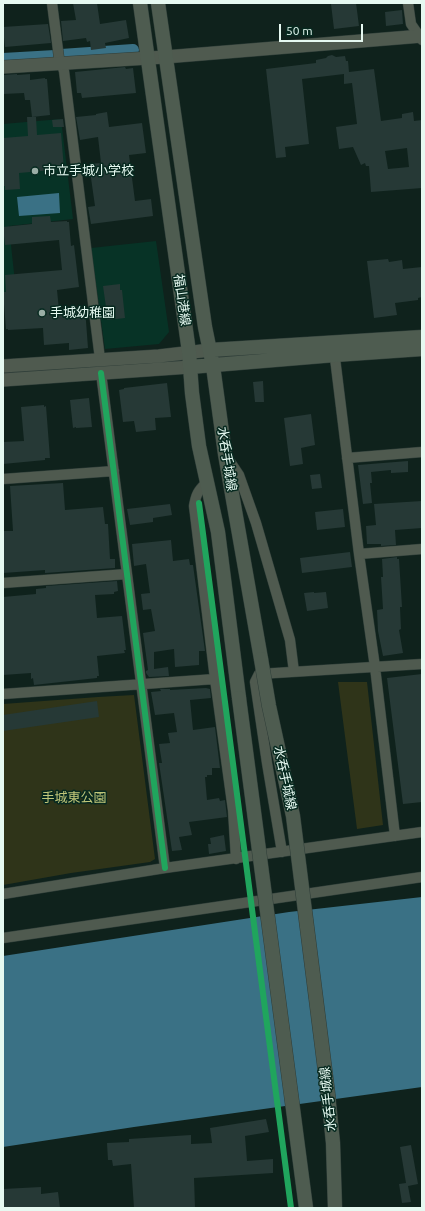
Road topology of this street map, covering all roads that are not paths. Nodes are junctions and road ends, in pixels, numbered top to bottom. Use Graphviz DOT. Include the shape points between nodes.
graph roads {
  1 [pos="52,3"];
  2 [pos="140,3"];
  3 [pos="158,3"];
  4 [pos="408,3"];
  5 [pos="421,37"];
  6 [pos="165,57"];
  7 [pos="148,58"];
  8 [pos="61,63"];
  9 [pos="3,67"];
  10 [pos="422,337"];
  11 [pos="334,349"];
  12 [pos="422,349"];
  13 [pos="210,350"];
  14 [pos="189,352"];
  15 [pos="100,359"];
  16 [pos="3,366"];
  17 [pos="213,366"];
  18 [pos="190,367"];
  19 [pos="102,373"];
  20 [pos="3,380"];
  21 [pos="422,452"];
  22 [pos="225,454"];
  23 [pos="347,458"];
  24 [pos="114,471"];
  25 [pos="3,479"];
  26 [pos="206,483"];
  27 [pos="422,550"];
  28 [pos="359,554"];
  29 [pos="127,574"];
  30 [pos="3,583"];
  31 [pos="422,664"];
  32 [pos="375,667"];
  33 [pos="294,672"];
  34 [pos="215,679"];
  35 [pos="141,684"];
  36 [pos="3,694"];
  37 [pos="422,832"];
  38 [pos="395,836"];
  39 [pos="282,852"];
  40 [pos="236,859"];
  41 [pos="165,868"];
  42 [pos="422,877"];
  43 [pos="3,894"];
  44 [pos="3,938"];
  45 [pos="306,1208"];
  46 [pos="335,1208"];
  1 -- 8 [label="street"];
  2 -- 7 [label="main road, 福山港線"];
  3 -- 6 [label="main road, 福山港線"];
  4 -- 5 [label="street" via="411,24"];
  5 -- 6 [label="street"];
  6 -- 7 [label="street"];
  6 -- 13 [label="main road, 福山港線"];
  7 -- 8 [label="street"];
  7 -- 14 [label="main road, 福山港線"];
  8 -- 9 [label="street"];
  8 -- 15 [label="street"];
  10 -- 11 [label="main road"];
  11 -- 12 [label="main road"];
  11 -- 13 [label="main road"];
  11 -- 17 [label="main road"];
  11 -- 23 [label="street"];
  13 -- 14 [label="street"];
  13 -- 17 [label="main road, 水呑手城線"];
  14 -- 15 [label="street"];
  14 -- 18 [label="main road, 福山港線"];
  15 -- 16 [label="street"];
  17 -- 18 [label="main road"];
  17 -- 22 [label="main road, 水呑手城線"];
  18 -- 19 [label="street"];
  18 -- 26 [label="main road, 水呑手城線"];
  19 -- 20 [label="street"];
  19 -- 24 [label="street"];
  21 -- 23 [label="street"];
  22 -- 33 [label="street" via="239,475 256,523 290,640"];
  22 -- 46 [label="main road, 水呑手城線, bridge" via="269,706 293,816 328,1094"];
  23 -- 28 [label="street"];
  24 -- 25 [label="street"];
  24 -- 29 [label="street"];
  26 -- 34 [label="street" via="198,491 194,506"];
  26 -- 45 [label="main road, 水呑手城線, bridge" via="218,532"];
  27 -- 28 [label="street"];
  28 -- 32 [label="street"];
  29 -- 30 [label="street"];
  29 -- 35 [label="street"];
  31 -- 32 [label="street"];
  32 -- 33 [label="street"];
  32 -- 38 [label="street"];
  33 -- 39 [label="street" via="259,674 255,682"];
  34 -- 35 [label="street"];
  34 -- 40 [label="street" via="233,810"];
  35 -- 36 [label="street"];
  35 -- 41 [label="street"];
  37 -- 38 [label="street"];
  38 -- 39 [label="street"];
  39 -- 40 [label="street"];
  40 -- 41 [label="street"];
  41 -- 43 [label="street"];
  42 -- 44 [label="street"];
}
